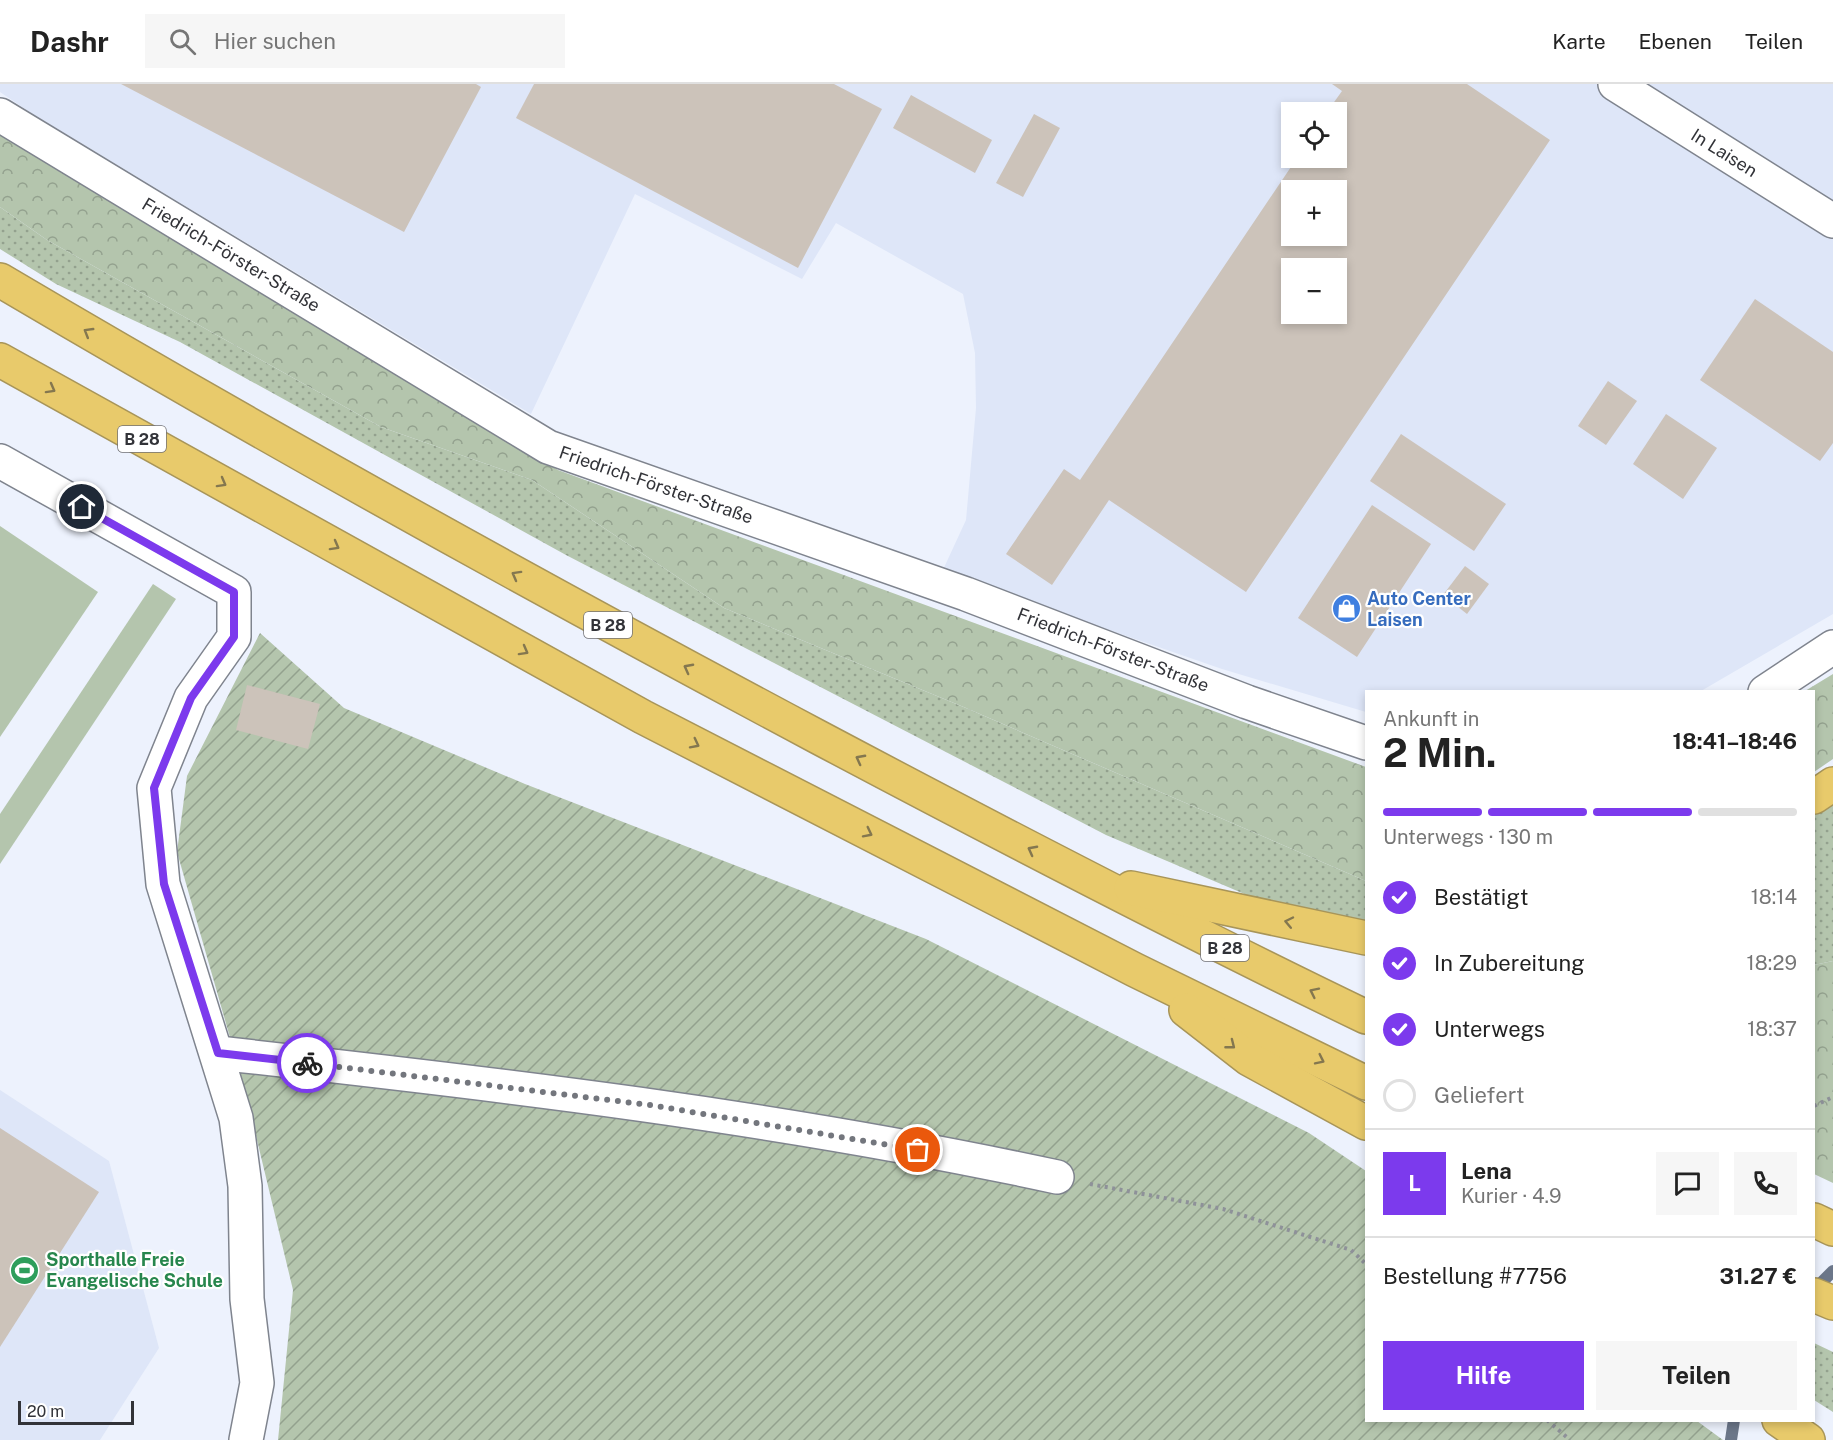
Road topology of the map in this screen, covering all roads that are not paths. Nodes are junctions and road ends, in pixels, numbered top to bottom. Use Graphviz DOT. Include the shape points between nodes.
graph roads {
  1 [pos="1615,84"];
  2 [pos="0,115"];
  3 [pos="1833,221"];
  4 [pos="0,280"];
  5 [pos="0,360"];
  6 [pos="0,461"];
  7 [pos="1833,647"];
  8 [pos="1768,690"];
  9 [pos="1365,742"];
  10 [pos="1833,784"];
  11 [pos="1815,796"];
  12 [pos="1084,878"];
  13 [pos="1365,938"];
  14 [pos="1136,970"];
  15 [pos="1365,1017"];
  16 [pos="218,1053"];
  17 [pos="1365,1083"];
  18 [pos="1365,1122"];
  19 [pos="1057,1177"];
  20 [pos="1815,1220"];
  21 [pos="1833,1229"];
  22 [pos="1815,1295"];
  23 [pos="1833,1304"];
  24 [pos="1782,1422"];
  25 [pos="246,1440"];
  26 [pos="1808,1440"];
  1 -- 3 [label="street, In Laisen"];
  2 -- 9 [label="street, Friedrich-Förster-Straße" via="548,447 966,594 1247,702"];
  12 -- 4 [label="highway, B 28, one-way" via="547,593"];
  5 -- 14 [label="highway, B 28, one-way" via="644,717"];
  6 -- 16 [label="street" via="234,592 234,637 191,698 154,788 164,884"];
  7 -- 8 [label="street"];
  10 -- 11 [label="highway"];
  13 -- 12 [label="highway, B 28, one-way"];
  15 -- 12 [label="highway, B 28, one-way"];
  14 -- 17 [label="highway, B 28, one-way"];
  14 -- 18 [label="highway, B 28, one-way" via="1248,1059"];
  16 -- 19 [label="street" via="650,1105"];
  16 -- 25 [label="street" via="236,1118 245,1186 247,1299 257,1383"];
  20 -- 21 [label="highway"];
  22 -- 23 [label="highway"];
  24 -- 26 [label="highway"];
}
